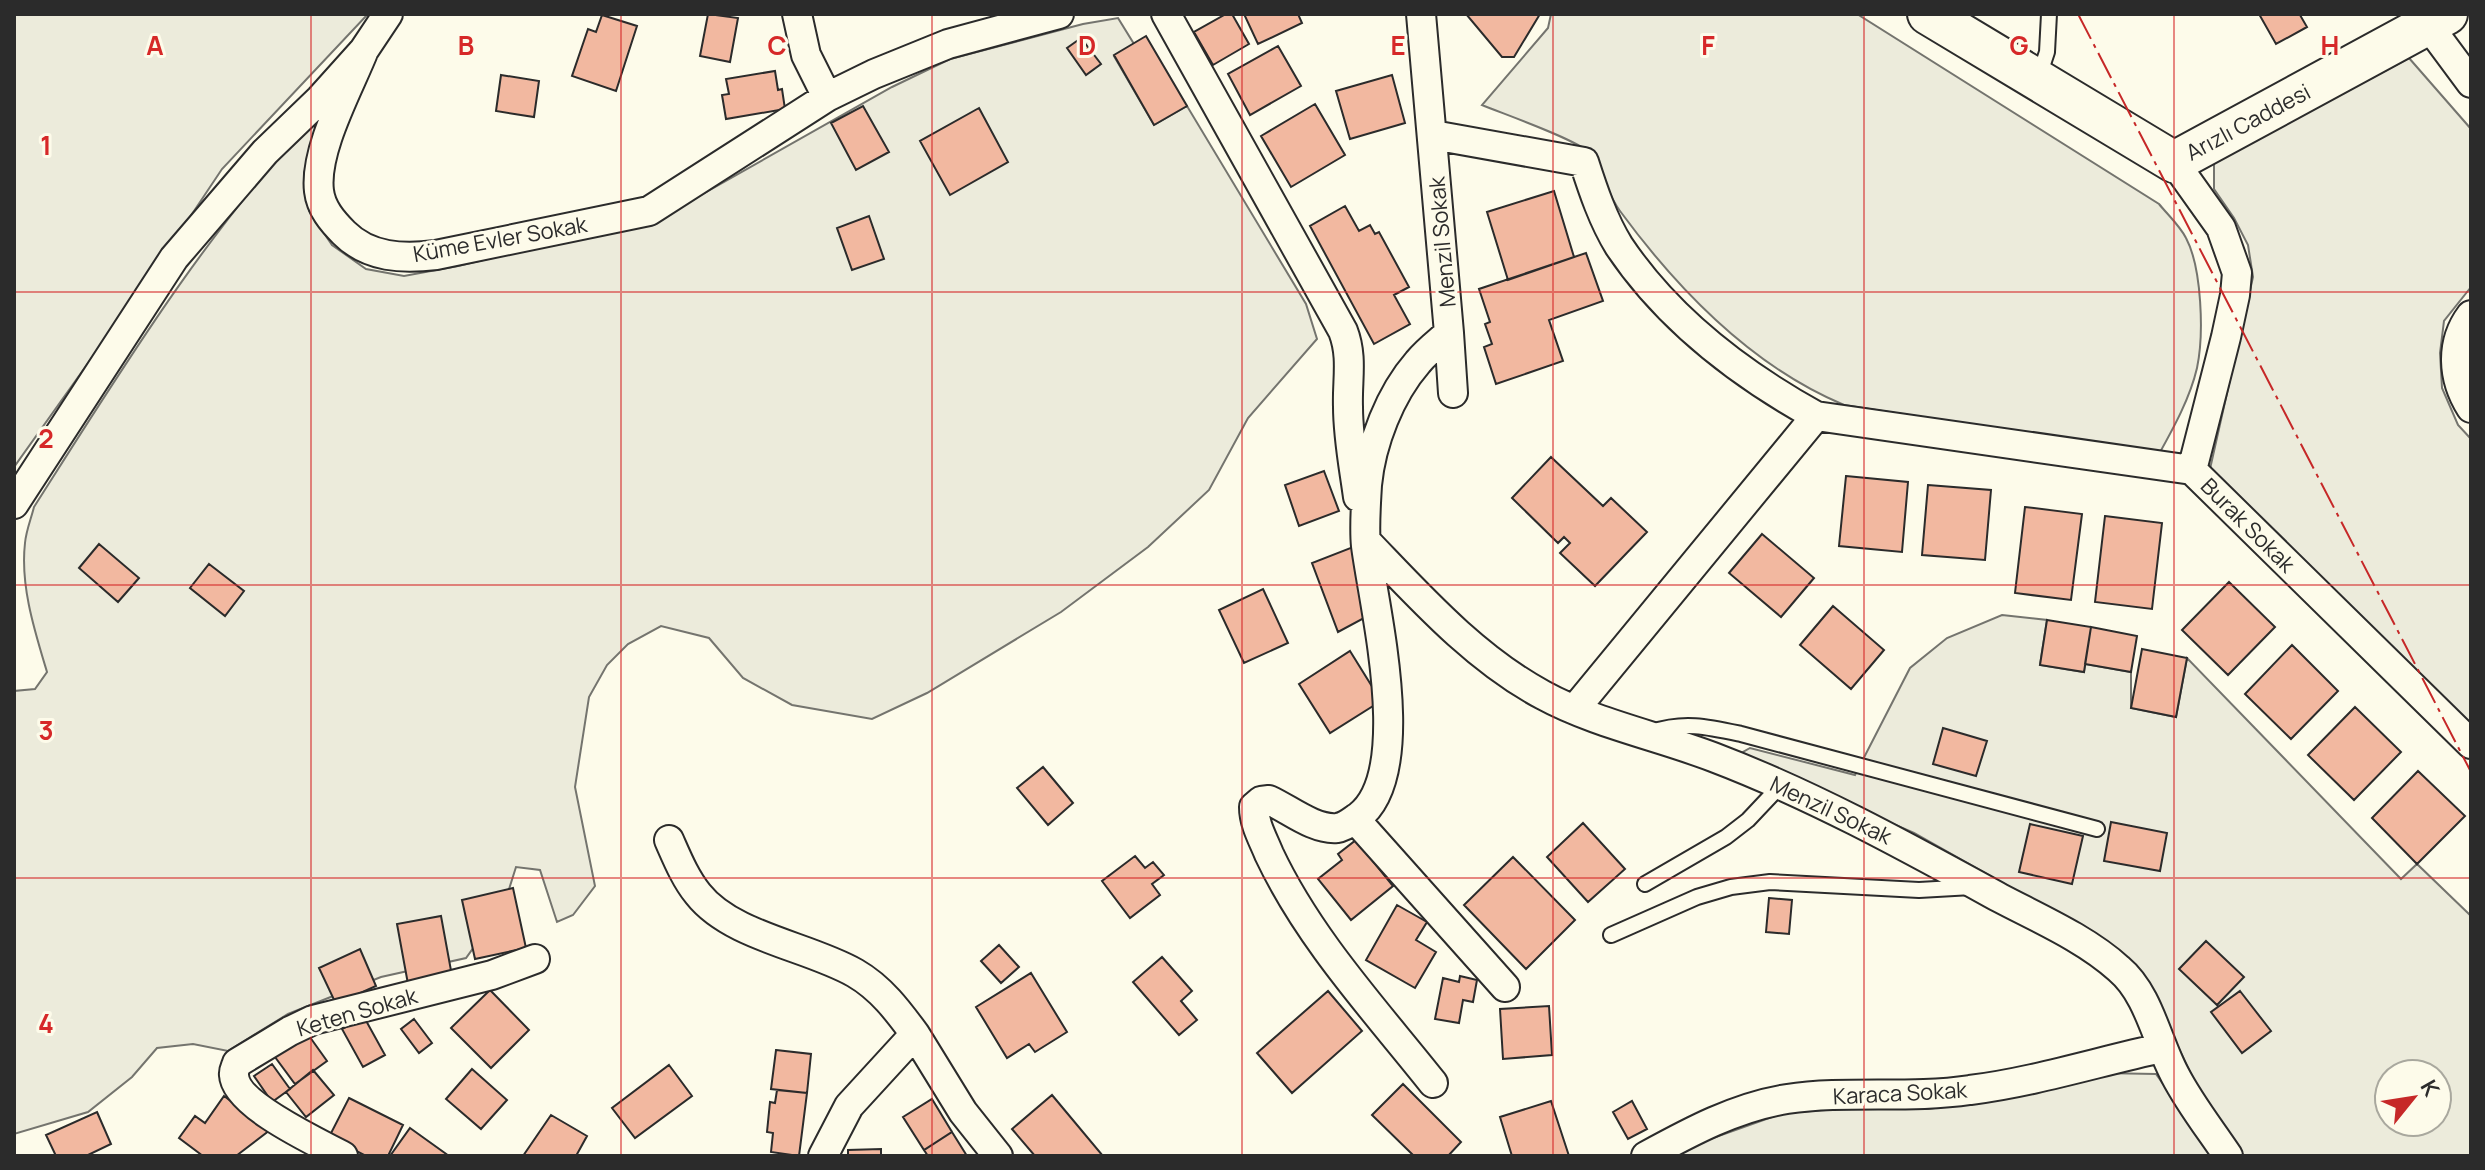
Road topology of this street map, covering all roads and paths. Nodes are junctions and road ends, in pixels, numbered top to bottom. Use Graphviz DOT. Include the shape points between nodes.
graph roads {
  1 [pos="388,14"];
  2 [pos="797,14"];
  3 [pos="1059,14"];
  4 [pos="1166,14"];
  5 [pos="1421,14"];
  6 [pos="1928,14"];
  7 [pos="2049,14"];
  8 [pos="2436,18"];
  9 [pos="364,50"];
  10 [pos="2037,80"];
  11 [pos="2471,83"];
  12 [pos="827,97"];
  13 [pos="1433,135"];
  14 [pos="2174,162"];
  15 [pos="2471,315"];
  16 [pos="1449,333"];
  17 [pos="1453,393"];
  18 [pos="2471,408"];
  19 [pos="1816,416"];
  20 [pos="2192,470"];
  21 [pos="14,504"];
  22 [pos="1366,541"];
  23 [pos="1575,709"];
  24 [pos="1647,734"];
  25 [pos="2471,744"];
  26 [pos="1780,786"];
  27 [pos="1355,819"];
  28 [pos="2097,829"];
  29 [pos="669,840"];
  30 [pos="1645,884"];
  31 [pos="1980,887"];
  32 [pos="1611,935"];
  33 [pos="535,959"];
  34 [pos="1505,987"];
  35 [pos="915,1034"];
  36 [pos="2161,1048"];
  37 [pos="1433,1083"];
  38 [pos="343,1156"];
  39 [pos="823,1156"];
  40 [pos="998,1156"];
  41 [pos="1646,1156"];
  42 [pos="2228,1156"];
  1 -- 9 [label="street, Küme Evler Sokak"];
  2 -- 12 [label="street" via="806,55"];
  3 -- 12 [label="street, Küme Evler Sokak" via="923,52"];
  4 -- 22 [label="street" via="1349,347 1350,445"];
  5 -- 13 [label="street, Menzil Sokak"];
  6 -- 10 [label="street, Arızlı Caddesi"];
  7 -- 10 [label="lane" via="2047,52"];
  8 -- 11 [label="street"];
  8 -- 14 [label="street, Arızlı Caddesi"];
  9 -- 12 [label="street, Küme Evler Sokak" via="324,152 319,191 324,209 349,238 390,256 436,255 649,211"];
  9 -- 21 [label="street, Küme Evler Sokak" via="265,152 174,258"];
  10 -- 14 [label="street, Arızlı Caddesi"];
  13 -- 16 [label="street, Menzil Sokak"];
  13 -- 19 [label="street" via="1584,162 1618,244 1648,283 1718,352 1766,389"];
  14 -- 20 [label="street, Burak Sokak" via="2221,228 2237,273"];
  15 -- 18 [label="street" via="2461,328 2454,357"];
  16 -- 17 [label="street"];
  16 -- 22 [label="street, Menzil Sokak" via="1404,380 1378,437 1367,483"];
  19 -- 20 [label="street"];
  19 -- 23 [label="street"];
  20 -- 25 [label="street, Burak Sokak"];
  22 -- 23 [label="street, Menzil Sokak" via="1504,671"];
  22 -- 27 [label="street, Menzil Sokak" via="1387,679 1389,729 1375,798"];
  23 -- 24 [label="street, Menzil Sokak"];
  24 -- 26 [label="street, Menzil Sokak"];
  24 -- 28 [label="lane" via="1693,724 1717,729"];
  26 -- 30 [label="lane" via="1726,837"];
  26 -- 31 [label="street, Menzil Sokak"];
  27 -- 34 [label="street"];
  27 -- 37 [label="street" via="1336,828 1269,800 1254,807 1278,872 1312,930"];
  29 -- 35 [label="street" via="698,895 719,914 857,974 877,988"];
  31 -- 32 [label="lane" via="1919,890 1770,882 1731,887"];
  31 -- 36 [label="street, Menzil Sokak" via="2119,968 2140,997"];
  33 -- 38 [label="street, Keten Sokak" via="492,975 313,1020 237,1063 233,1075 249,1099 278,1122"];
  35 -- 39 [label="street" via="849,1106"];
  35 -- 40 [label="street" via="963,1112"];
  36 -- 41 [label="street, Karaca Sokak" via="1968,1091 1823,1096 1762,1104 1694,1130"];
  36 -- 42 [label="street, Menzil Sokak"];
}
